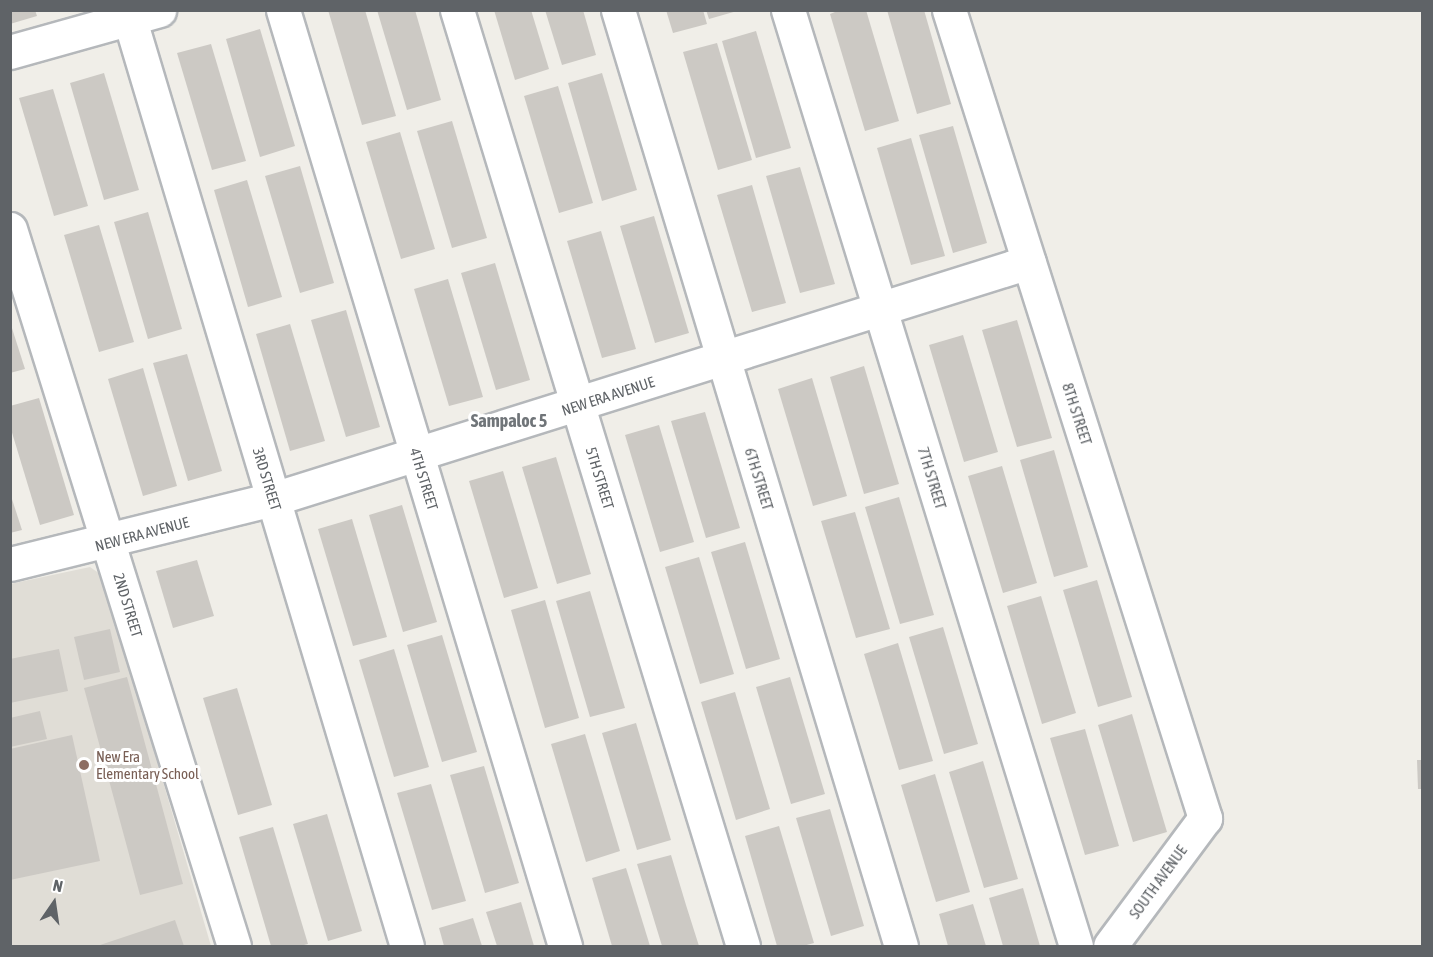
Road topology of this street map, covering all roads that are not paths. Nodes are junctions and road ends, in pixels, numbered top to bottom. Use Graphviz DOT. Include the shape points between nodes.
graph roads {
  1 [pos="283,10"];
  2 [pos="457,10"];
  3 [pos="618,10"];
  4 [pos="788,10"];
  5 [pos="949,10"];
  6 [pos="138,13"];
  7 [pos="10,52"];
  8 [pos="10,229"];
  9 [pos="1029,262"];
  10 [pos="879,306"];
  11 [pos="723,360"];
  12 [pos="578,406"];
  13 [pos="417,455"];
  14 [pos="273,499"];
  15 [pos="109,543"];
  16 [pos="10,564"];
  17 [pos="1205,819"];
  18 [pos="234,946"];
  19 [pos="407,946"];
  20 [pos="565,946"];
  21 [pos="743,946"];
  22 [pos="901,946"];
  23 [pos="1076,946"];
  24 [pos="1110,946"];
  1 -- 13 [label="street, 4TH STREET"];
  2 -- 12 [label="street, 5TH STREET"];
  3 -- 11 [label="street, 6TH STREET"];
  4 -- 10 [label="street, 7TH STREET"];
  5 -- 9 [label="street, 8TH STREET"];
  6 -- 7 [label="street"];
  6 -- 14 [label="street, 3RD STREET"];
  8 -- 15 [label="street, 2ND STREET"];
  9 -- 10 [label="street, NEW ERA AVENUE"];
  9 -- 17 [label="street, 8TH STREET"];
  10 -- 11 [label="street, NEW ERA AVENUE"];
  10 -- 23 [label="street, 7TH STREET"];
  11 -- 12 [label="street, NEW ERA AVENUE"];
  11 -- 22 [label="street, 6TH STREET"];
  12 -- 13 [label="street, NEW ERA AVENUE"];
  12 -- 21 [label="street, 5TH STREET"];
  13 -- 14 [label="street, NEW ERA AVENUE"];
  13 -- 20 [label="street, 4TH STREET"];
  14 -- 15 [label="street, NEW ERA AVENUE"];
  14 -- 19 [label="street, 3RD STREET"];
  15 -- 16 [label="street, NEW ERA AVENUE"];
  15 -- 18 [label="street, 2ND STREET"];
  17 -- 24 [label="street, SOUTH AVENUE"];
}
